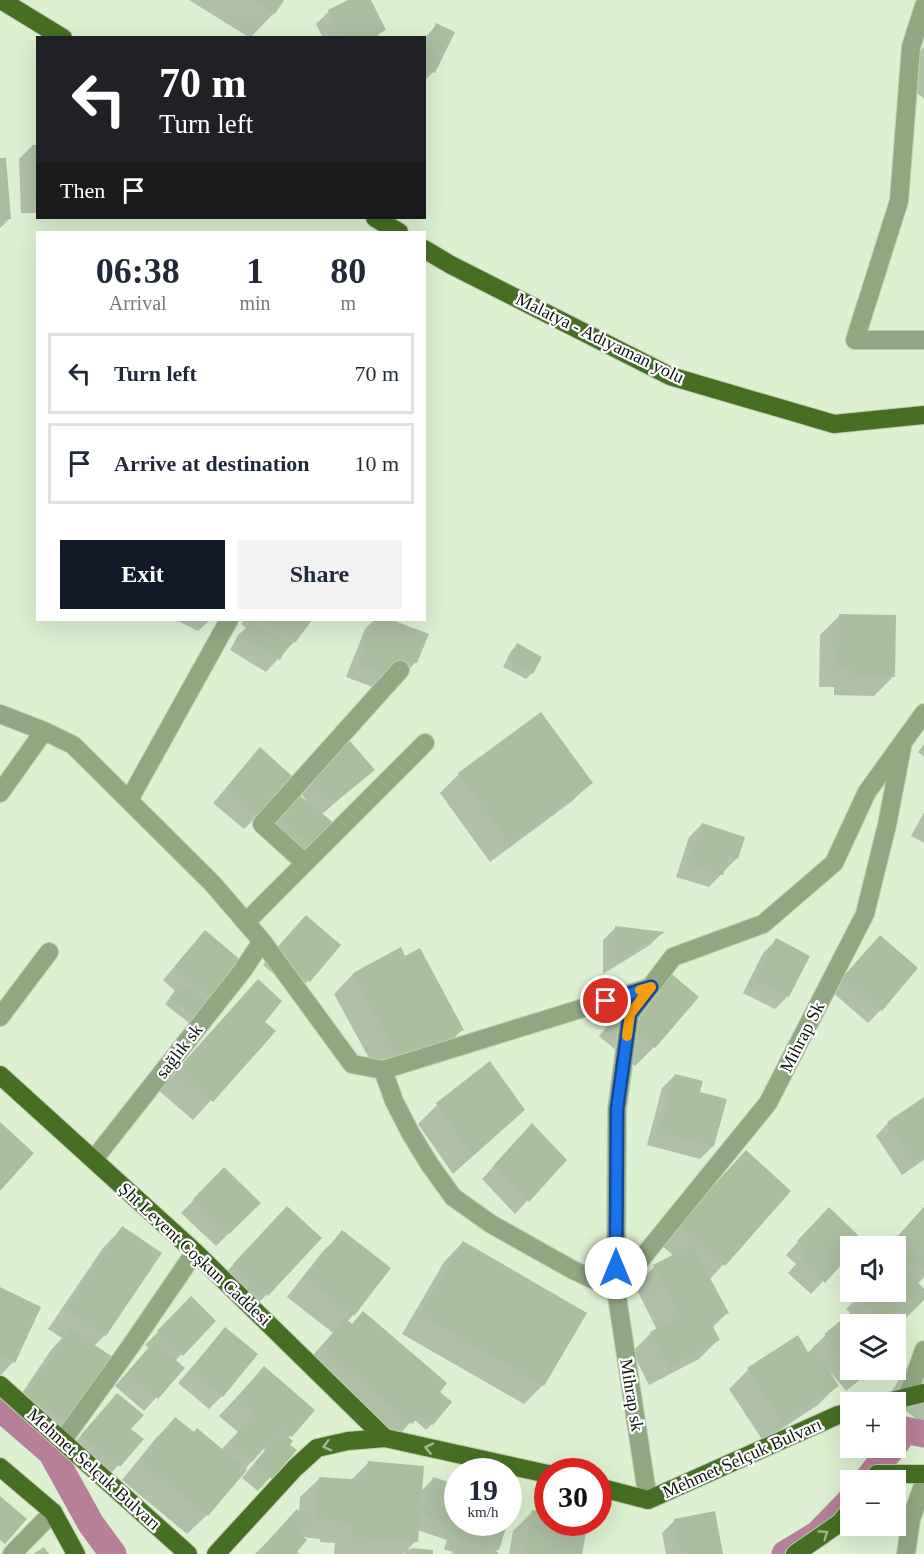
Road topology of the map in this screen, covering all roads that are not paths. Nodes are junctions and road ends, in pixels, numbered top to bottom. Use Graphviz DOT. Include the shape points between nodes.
graph roads {
  1 [pos="1,0"];
  2 [pos="924,6"];
  3 [pos="60,36"];
  4 [pos="377,219"];
  5 [pos="397,231"];
  6 [pos="426,250"];
  7 [pos="924,340"];
  8 [pos="924,415"];
  9 [pos="228,621"];
  10 [pos="400,670"];
  11 [pos="924,713"];
  12 [pos="0,714"];
  13 [pos="44,730"];
  14 [pos="904,741"];
  15 [pos="424,743"];
  16 [pos="0,793"];
  17 [pos="129,800"];
  18 [pos="305,863"];
  19 [pos="246,922"];
  20 [pos="262,941"];
  21 [pos="49,952"];
  22 [pos="651,987"];
  23 [pos="0,1017"];
  24 [pos="383,1070"];
  25 [pos="0,1075"];
  26 [pos="93,1159"];
  27 [pos="195,1252"];
  28 [pos="616,1290"];
  29 [pos="924,1350"];
  30 [pos="0,1385"];
  31 [pos="916,1395"];
  32 [pos="840,1414"];
  33 [pos="385,1438"];
  34 [pos="63,1440"];
  35 [pos="0,1467"];
  36 [pos="534,1471"];
  37 [pos="924,1474"];
  38 [pos="906,1475"];
  39 [pos="924,1483"];
  40 [pos="612,1491"];
  41 [pos="648,1500"];
  42 [pos="53,1512"];
  43 [pos="840,1523"];
  44 [pos="12,1554"];
  45 [pos="76,1554"];
  46 [pos="188,1554"];
  47 [pos="216,1554"];
  48 [pos="795,1554"];
  49 [pos="906,1554"];
  1 -- 3 [label="main road"];
  2 -- 7 [label="street" via="911,47 899,201 855,340"];
  4 -- 5 [label="main road"];
  6 -- 8 [label="main road, Malatya - Adıyaman yolu" via="670,376 834,424"];
  9 -- 17 [label="street"];
  10 -- 18 [label="street" via="262,824"];
  11 -- 14 [label="street, Mihrap sk"];
  12 -- 13 [label="street"];
  13 -- 16 [label="street"];
  13 -- 17 [label="street" via="73,745"];
  14 -- 22 [label="street, Mihrap sk" via="867,792 834,863 763,924 673,957"];
  14 -- 28 [label="street, Mihrap Sk" via="865,914 768,1103"];
  15 -- 18 [label="street"];
  17 -- 19 [label="street"];
  18 -- 19 [label="street"];
  19 -- 20 [label="street"];
  20 -- 24 [label="street" via="352,1064"];
  20 -- 26 [label="street, sağlık sk"];
  21 -- 23 [label="street"];
  22 -- 24 [label="street"];
  22 -- 28 [label="street, Mihrap sk" via="630,1014 617,1109"];
  24 -- 28 [label="street" via="411,1134 453,1197 491,1224"];
  25 -- 26 [label="main road, Şht Levent Coşkun Caddesi"];
  26 -- 27 [label="main road, Şht Levent Coşkun Caddesi"];
  27 -- 33 [label="main road, Şht Levent Coşkun Caddesi"];
  27 -- 34 [label="street"];
  28 -- 41 [label="street, Mihrap sk"];
  29 -- 31 [label="street"];
  30 -- 34 [label="main road, Mehmet Selçuk Bulvarı"];
  32 -- 41 [label="main road, Mehmet Selçuk Bulvarı"];
  36 -- 33 [label="main road, one-way"];
  33 -- 47 [label="main road, one-way" via="317,1448"];
  34 -- 46 [label="main road, Mehmet Selçuk Bulvarı"];
  35 -- 42 [label="main road"];
  37 -- 38 [label="main road"];
  39 -- 49 [label="street" via="911,1519"];
  40 -- 41 [label="main road, Mehmet Selçuk Bulvarı"];
  42 -- 44 [label="street"];
  42 -- 45 [label="main road"];
  48 -- 43 [label="main road, one-way"];
}
